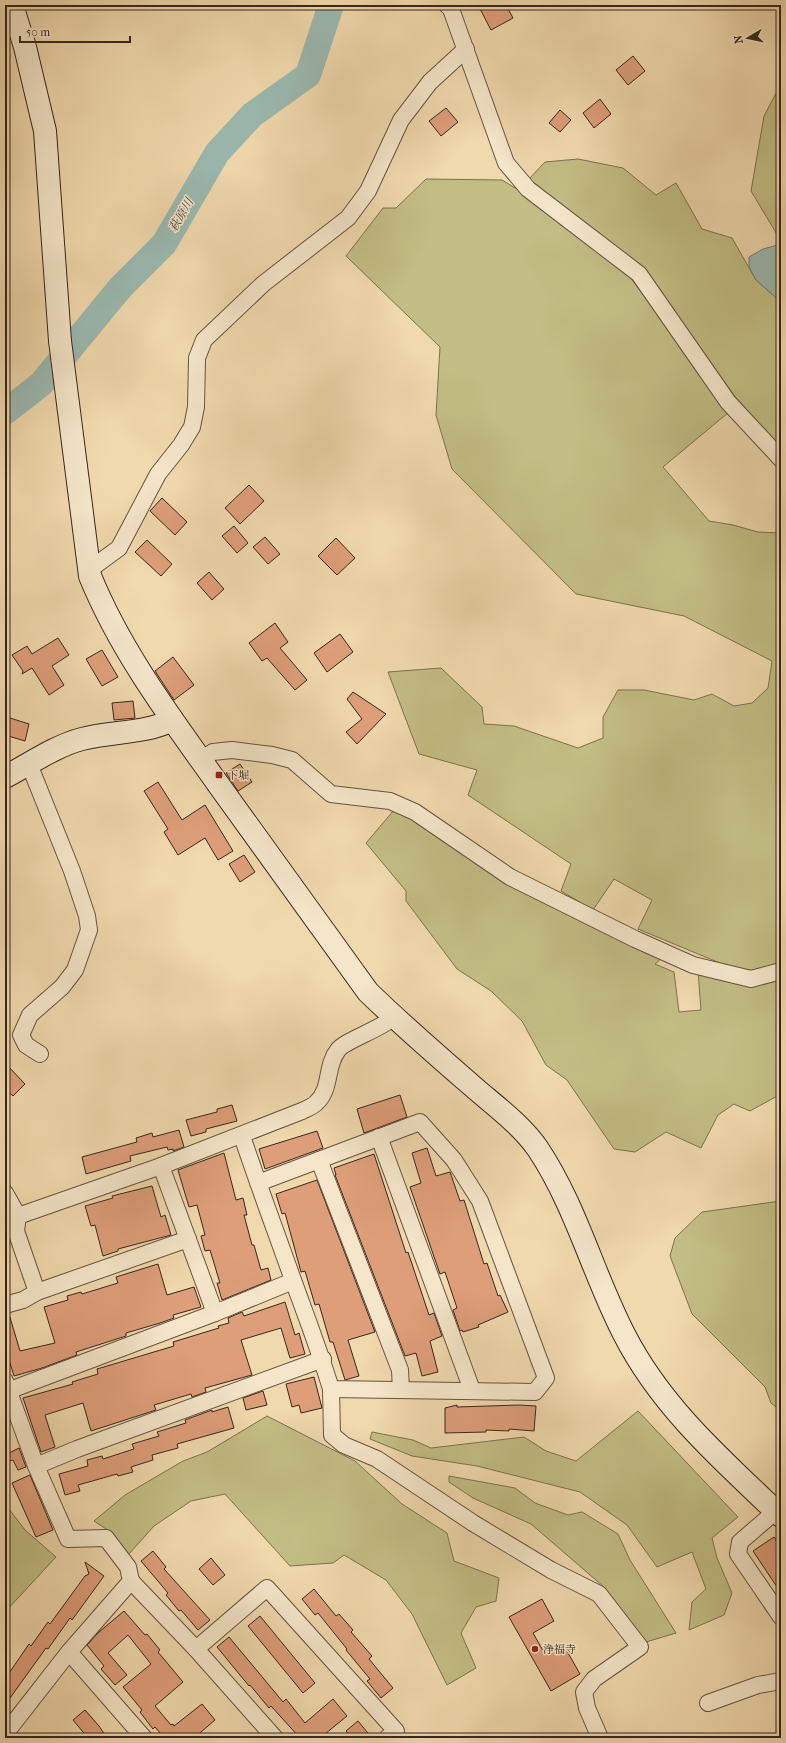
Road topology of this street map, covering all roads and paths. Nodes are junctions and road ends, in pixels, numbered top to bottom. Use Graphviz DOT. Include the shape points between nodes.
graph roads {
  1 [pos="12,5"];
  2 [pos="447,5"];
  3 [pos="466,49"];
  4 [pos="781,459"];
  5 [pos="89,570"];
  6 [pos="172,720"];
  7 [pos="201,760"];
  8 [pos="29,764"];
  9 [pos="5,777"];
  10 [pos="781,971"];
  11 [pos="394,1017"];
  12 [pos="40,1054"];
  13 [pos="242,1136"];
  14 [pos="379,1138"];
  15 [pos="319,1160"];
  16 [pos="161,1166"];
  17 [pos="258,1183"];
  18 [pos="5,1193"];
  19 [pos="18,1216"];
  20 [pos="188,1239"];
  21 [pos="293,1281"];
  22 [pos="38,1292"];
  23 [pos="5,1305"];
  24 [pos="215,1313"];
  25 [pos="322,1359"];
  26 [pos="6,1388"];
  27 [pos="331,1389"];
  28 [pos="401,1390"];
  29 [pos="472,1390"];
  30 [pos="36,1466"];
  31 [pos="778,1514"];
  32 [pos="131,1581"];
  33 [pos="781,1617"];
  34 [pos="196,1649"];
  35 [pos="69,1652"];
  36 [pos="781,1681"];
  37 [pos="708,1702"];
  38 [pos="8,1734"];
  39 [pos="144,1738"];
  40 [pos="274,1738"];
  41 [pos="388,1738"];
  42 [pos="600,1738"];
  1 -- 5 [label="street" via="45,131 60,341"];
  2 -- 3 [label="street" via="451,9"];
  3 -- 4 [label="street" via="506,163 528,189 639,274 728,402"];
  3 -- 5 [label="street" via="430,82 401,120 368,191 348,218 263,284 204,340 197,358 196,407 192,427 158,474 119,548"];
  5 -- 6 [label="street" via="105,612 118,636"];
  6 -- 7 [label="street"];
  6 -- 8 [label="street" via="160,726 82,739 64,745"];
  7 -- 10 [label="street" via="213,752 232,750 292,760 331,794 390,801 414,812 510,877 693,965 751,979"];
  7 -- 11 [label="street" via="368,992"];
  8 -- 9 [label="street"];
  8 -- 12 [label="street" via="72,870 89,930 74,970 62,987 30,1015 21,1035 26,1045"];
  11 -- 13 [label="street" via="386,1024 339,1048 330,1062 327,1087 316,1103"];
  11 -- 31 [label="street" via="512,1120 537,1148 559,1187 624,1335 644,1368 700,1439"];
  13 -- 16 [label="street"];
  13 -- 17 [label="street"];
  14 -- 15 [label="street"];
  14 -- 29 [label="street"];
  14 -- 29 [label="street" via="420,1122 454,1160 480,1200 546,1378 535,1392"];
  15 -- 17 [label="street"];
  15 -- 28 [label="street" via="400,1370"];
  16 -- 19 [label="street"];
  16 -- 20 [label="street"];
  17 -- 21 [label="street"];
  18 -- 19 [label="street"];
  19 -- 22 [label="street" via="16,1231"];
  20 -- 22 [label="street"];
  20 -- 24 [label="street"];
  21 -- 24 [label="street"];
  21 -- 25 [label="street"];
  22 -- 23 [label="street"];
  24 -- 26 [label="street"];
  25 -- 27 [label="street"];
  25 -- 30 [label="street"];
  26 -- 30 [label="street"];
  27 -- 28 [label="street"];
  27 -- 42 [label="street" via="332,1435 344,1445 377,1459 473,1523 551,1570 599,1594 640,1646 594,1679 584,1692 587,1708"];
  28 -- 29 [label="street"];
  30 -- 32 [label="street" via="68,1539 106,1538 128,1567"];
  31 -- 33 [label="street" via="740,1542 738,1554"];
  32 -- 34 [label="street"];
  32 -- 35 [label="street"];
  34 -- 40 [label="street"];
  34 -- 41 [label="street" via="267,1588 396,1731"];
  35 -- 38 [label="street"];
  35 -- 39 [label="street"];
  36 -- 37 [label="street" via="758,1685"];
}
